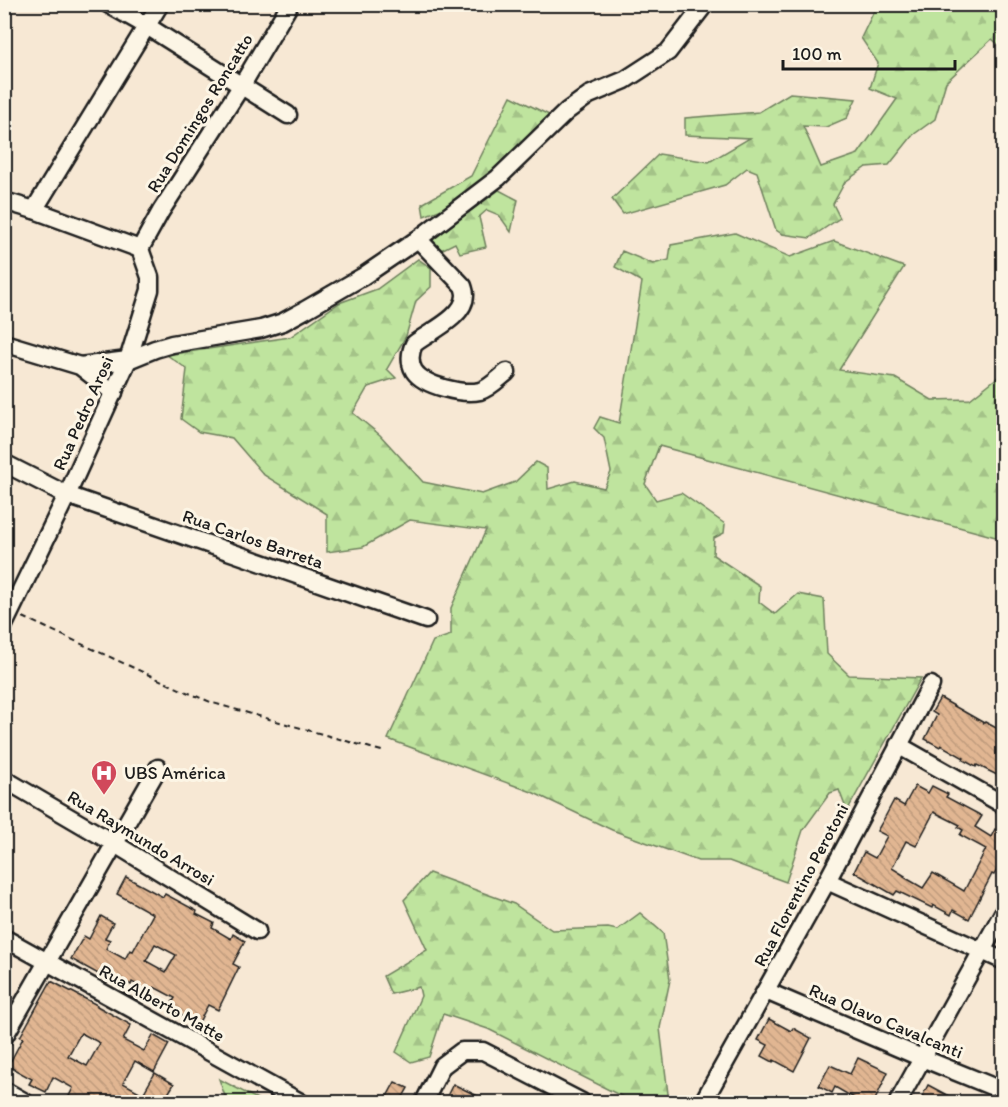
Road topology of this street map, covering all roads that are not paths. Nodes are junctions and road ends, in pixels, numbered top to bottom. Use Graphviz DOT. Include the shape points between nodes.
graph roads {
  1 [pos="108,4"];
  2 [pos="160,4"];
  3 [pos="290,4"];
  4 [pos="705,4"];
  5 [pos="147,26"];
  6 [pos="242,85"];
  7 [pos="288,115"];
  8 [pos="4,201"];
  9 [pos="34,210"];
  10 [pos="418,239"];
  11 [pos="140,249"];
  12 [pos="4,343"];
  13 [pos="128,360"];
  14 [pos="80,366"];
  15 [pos="507,372"];
  16 [pos="114,393"];
  17 [pos="4,463"];
  18 [pos="68,495"];
  19 [pos="8,619"];
  20 [pos="426,620"];
  21 [pos="931,685"];
  22 [pos="898,745"];
  23 [pos="158,768"];
  24 [pos="4,779"];
  25 [pos="1004,805"];
  26 [pos="115,844"];
  27 [pos="827,881"];
  28 [pos="1004,911"];
  29 [pos="256,931"];
  30 [pos="4,938"];
  31 [pos="981,951"];
  32 [pos="1004,961"];
  33 [pos="48,963"];
  34 [pos="766,991"];
  35 [pos="4,1037"];
  36 [pos="922,1059"];
  37 [pos="991,1086"];
  38 [pos="4,1090"];
  39 [pos="25,1102"];
  40 [pos="300,1102"];
  41 [pos="424,1102"];
  42 [pos="582,1102"];
  43 [pos="703,1102"];
  44 [pos="898,1102"];
  1 -- 5 [label="street"];
  2 -- 5 [label="street"];
  3 -- 6 [label="street, Rua Domingos Roncatto"];
  4 -- 10 [label="street" via="668,52 567,111 498,178"];
  5 -- 6 [label="street"];
  5 -- 9 [label="street"];
  6 -- 7 [label="street"];
  6 -- 11 [label="street, Rua Domingos Roncatto"];
  8 -- 9 [label="street"];
  9 -- 11 [label="street"];
  10 -- 13 [label="street" via="362,277 283,322 172,344"];
  10 -- 15 [label="street" via="463,286 465,296 460,310 449,321 414,344 410,358 414,370 436,386 466,392 480,391"];
  11 -- 13 [label="street, Rua Pedro Arosi" via="150,277 150,290"];
  12 -- 14 [label="street"];
  13 -- 14 [label="street"];
  13 -- 16 [label="street, Rua Pedro Arosi"];
  14 -- 16 [label="street"];
  16 -- 18 [label="street, Rua Pedro Arosi"];
  17 -- 18 [label="street, Rua Carlos Barreta"];
  18 -- 19 [label="street, Rua Pedro Arosi"];
  18 -- 20 [label="street, Rua Carlos Barreta"];
  21 -- 22 [label="street, Rua Florentino Perotoni"];
  22 -- 25 [label="street"];
  22 -- 27 [label="street, Rua Florentino Perotoni"];
  23 -- 26 [label="street"];
  24 -- 26 [label="street, Rua Raymundo Arrosi"];
  26 -- 29 [label="street, Rua Raymundo Arrosi"];
  26 -- 33 [label="street"];
  27 -- 31 [label="street"];
  27 -- 34 [label="street, Rua Florentino Perotoni"];
  28 -- 31 [label="street"];
  30 -- 33 [label="street, Rua Alberto Matte"];
  31 -- 32 [label="street"];
  31 -- 36 [label="street"];
  33 -- 35 [label="street"];
  33 -- 40 [label="street, Rua Alberto Matte"];
  34 -- 36 [label="street, Rua Olavo Cavalcanti"];
  34 -- 43 [label="street, Rua Florentino Perotoni"];
  36 -- 37 [label="street, Rua Olavo Cavalcanti"];
  36 -- 44 [label="street"];
  38 -- 39 [label="street"];
  41 -- 42 [label="street" via="442,1066 462,1051 483,1051"];
}
